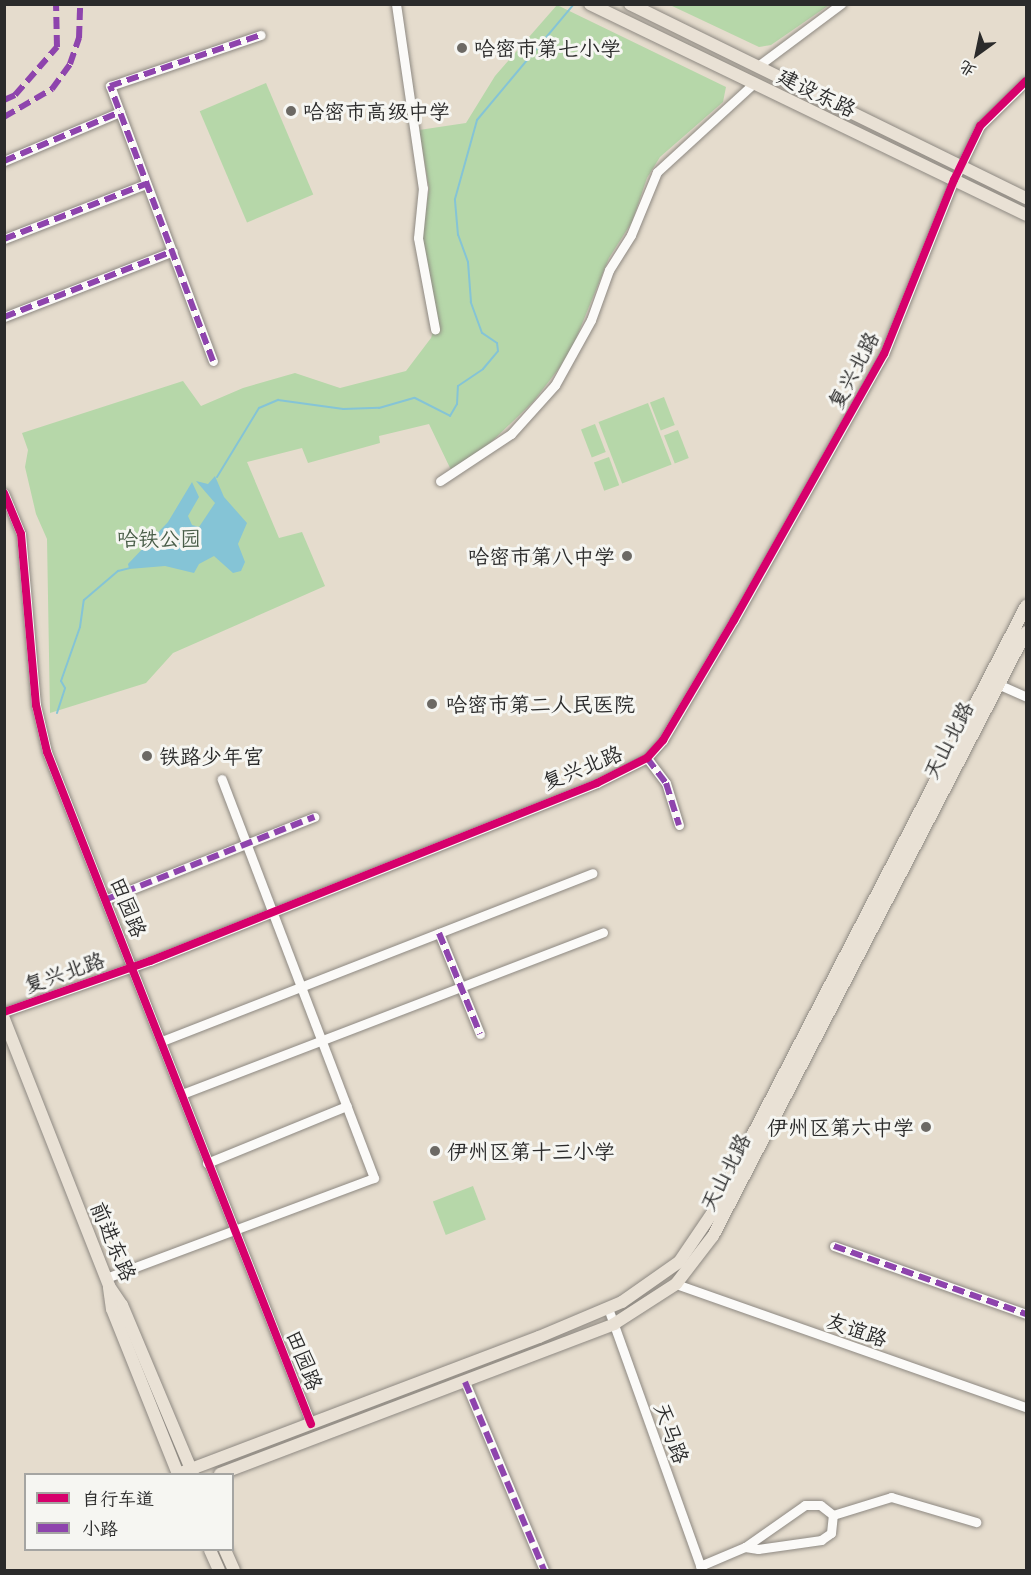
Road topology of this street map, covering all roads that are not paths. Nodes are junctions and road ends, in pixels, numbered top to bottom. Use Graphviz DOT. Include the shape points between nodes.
graph roads {
  1 [pos="396,4"];
  2 [pos="591,4"];
  3 [pos="630,4"];
  4 [pos="841,4"];
  5 [pos="261,35"];
  6 [pos="758,66"];
  7 [pos="1026,81"];
  8 [pos="754,83"];
  9 [pos="120,112"];
  10 [pos="4,161"];
  11 [pos="960,166"];
  12 [pos="954,180"];
  13 [pos="146,184"];
  14 [pos="1026,198"];
  15 [pos="1026,215"];
  16 [pos="4,239"];
  17 [pos="173,251"];
  18 [pos="4,317"];
  19 [pos="435,329"];
  20 [pos="213,361"];
  21 [pos="440,482"];
  22 [pos="4,493"];
  23 [pos="1026,606"];
  24 [pos="1026,632"];
  25 [pos="994,682"];
  26 [pos="1026,697"];
  27 [pos="647,759"];
  28 [pos="222,779"];
  29 [pos="314,817"];
  30 [pos="679,825"];
  31 [pos="247,845"];
  32 [pos="591,873"];
  33 [pos="106,899"];
  34 [pos="272,912"];
  35 [pos="603,932"];
  36 [pos="439,933"];
  37 [pos="134,967"];
  38 [pos="301,987"];
  39 [pos="460,987"];
  40 [pos="4,1012"];
  41 [pos="4,1019"];
  42 [pos="480,1034"];
  43 [pos="162,1041"];
  44 [pos="322,1041"];
  45 [pos="182,1094"];
  46 [pos="347,1106"];
  47 [pos="207,1163"];
  48 [pos="233,1232"];
  49 [pos="834,1246"];
  50 [pos="107,1282"];
  51 [pos="676,1284"];
  52 [pos="608,1308"];
  53 [pos="1026,1314"];
  54 [pos="614,1324"];
  55 [pos="465,1382"];
  56 [pos="1026,1407"];
  57 [pos="312,1424"];
  58 [pos="192,1472"];
  59 [pos="178,1473"];
  60 [pos="223,1473"];
  61 [pos="833,1515"];
  62 [pos="976,1522"];
  63 [pos="745,1547"];
  64 [pos="210,1551"];
  65 [pos="225,1551"];
  66 [pos="701,1568"];
  67 [pos="219,1570"];
  68 [pos="234,1570"];
  69 [pos="544,1570"];
  1 -- 19 [label="street" via="423,188 418,238"];
  2 -- 8 [label="main road, 建设东路"];
  3 -- 6 [label="main road, 建设东路"];
  4 -- 6 [label="street"];
  5 -- 9 [label="street" via="110,86"];
  6 -- 11 [label="main road, 建设东路"];
  7 -- 11 [label="street, 复兴北路" via="980,126"];
  8 -- 12 [label="main road, 建设东路"];
  8 -- 21 [label="street" via="657,172 631,235 609,270 591,320 555,385 511,434"];
  9 -- 10 [label="street"];
  9 -- 13 [label="street"];
  11 -- 12 [label="street, 复兴北路"];
  11 -- 14 [label="main road, 建设东路"];
  12 -- 15 [label="main road, 建设东路"];
  12 -- 27 [label="street, 复兴北路" via="884,354 729,630 663,740"];
  13 -- 16 [label="street"];
  13 -- 20 [label="street"];
  17 -- 18 [label="street"];
  22 -- 33 [label="street, 田园路" via="21,534 36,705 44,740"];
  23 -- 25 [label="main road"];
  24 -- 25 [label="main road, 天山北路"];
  25 -- 26 [label="street"];
  25 -- 51 [label="main road, 天山北路" via="714,1236"];
  25 -- 52 [label="main road" via="696,1241 655,1282"];
  27 -- 30 [label="street" via="666,783"];
  27 -- 34 [label="street, 复兴北路"];
  28 -- 31 [label="street"];
  29 -- 31 [label="street"];
  31 -- 33 [label="street"];
  31 -- 34 [label="street"];
  32 -- 36 [label="street"];
  33 -- 37 [label="street, 田园路"];
  34 -- 37 [label="street, 复兴北路"];
  34 -- 38 [label="street"];
  35 -- 39 [label="street"];
  36 -- 38 [label="street"];
  36 -- 39 [label="street"];
  37 -- 40 [label="street, 复兴北路"];
  37 -- 43 [label="street, 田园路"];
  38 -- 43 [label="street"];
  38 -- 44 [label="street"];
  39 -- 42 [label="street"];
  39 -- 44 [label="street"];
  41 -- 50 [label="main road, 前进东路"];
  43 -- 45 [label="street, 田园路"];
  44 -- 45 [label="street"];
  44 -- 46 [label="street"];
  45 -- 47 [label="street, 田园路"];
  46 -- 47 [label="street"];
  46 -- 48 [label="street" via="374,1178"];
  47 -- 48 [label="street, 田园路"];
  48 -- 50 [label="street"];
  48 -- 57 [label="street, 田园路"];
  49 -- 53 [label="street"];
  50 -- 58 [label="main road, 前进东路" via="122,1305"];
  50 -- 59 [label="main road" via="112,1309"];
  51 -- 54 [label="main road, 天山北路"];
  51 -- 56 [label="street, 友谊路"];
  52 -- 54 [label="street, 天马路"];
  52 -- 57 [label="main road"];
  54 -- 55 [label="main road, 天山北路"];
  54 -- 66 [label="street, 天马路"];
  55 -- 60 [label="main road, 天山北路"];
  55 -- 69 [label="street"];
  57 -- 58 [label="main road"];
  61 -- 62 [label="street" via="891,1497"];
  61 -- 63 [label="street" via="820,1505 805,1505"];
  61 -- 63 [label="street" via="833,1527 821,1540 758,1549"];
  63 -- 66 [label="street"];
  64 -- 67 [label="main road"];
  65 -- 68 [label="main road"];
}
